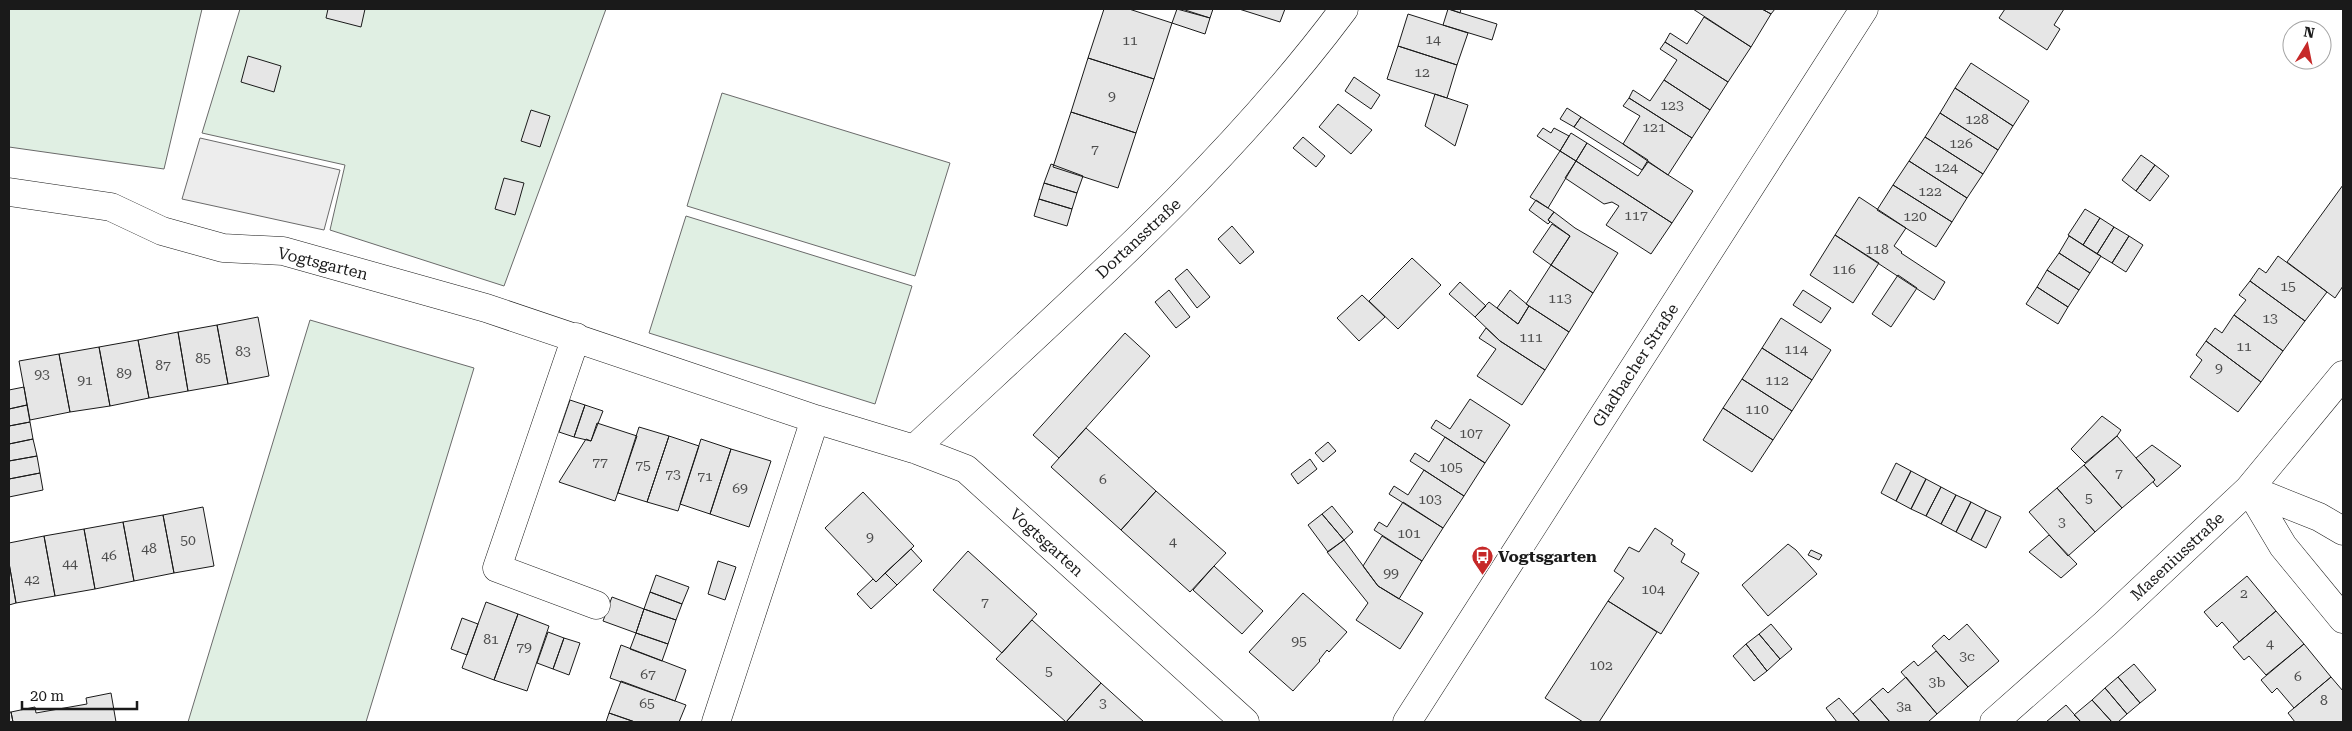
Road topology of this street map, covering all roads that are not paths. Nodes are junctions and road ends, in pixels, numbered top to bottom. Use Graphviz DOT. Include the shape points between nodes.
graph roads {
  1 [pos="1344,9"];
  2 [pos="1864,9"];
  3 [pos="9,192"];
  4 [pos="576,337"];
  5 [pos="2343,375"];
  6 [pos="815,419"];
  7 [pos="914,449"];
  8 [pos="2249,489"];
  9 [pos="2343,531"];
  10 [pos="596,605"];
  11 [pos="2343,619"];
  12 [pos="716,722"];
  13 [pos="1245,722"];
  14 [pos="1407,722"];
  15 [pos="1994,722"];
  1 -- 7 [label="street, Dortansstraße" via="1311,52 1180,199"];
  2 -- 14 [label="street, Gladbacher Straße"];
  3 -- 4 [label="street, Vogtsgarten" via="110,207 162,230 223,248 292,254 486,308"];
  4 -- 6 [label="street, Vogtsgarten"];
  4 -- 10 [label="street" via="497,568"];
  5 -- 8 [label="street, Maseniusstraße"];
  6 -- 7 [label="street, Vogtsgarten"];
  6 -- 12 [label="street"];
  7 -- 13 [label="street, Vogtsgarten" via="966,469"];
  8 -- 9 [label="street" via="2319,516"];
  8 -- 11 [label="street" via="2283,546"];
  8 -- 15 [label="street, Maseniusstraße" via="2105,624"];
}
